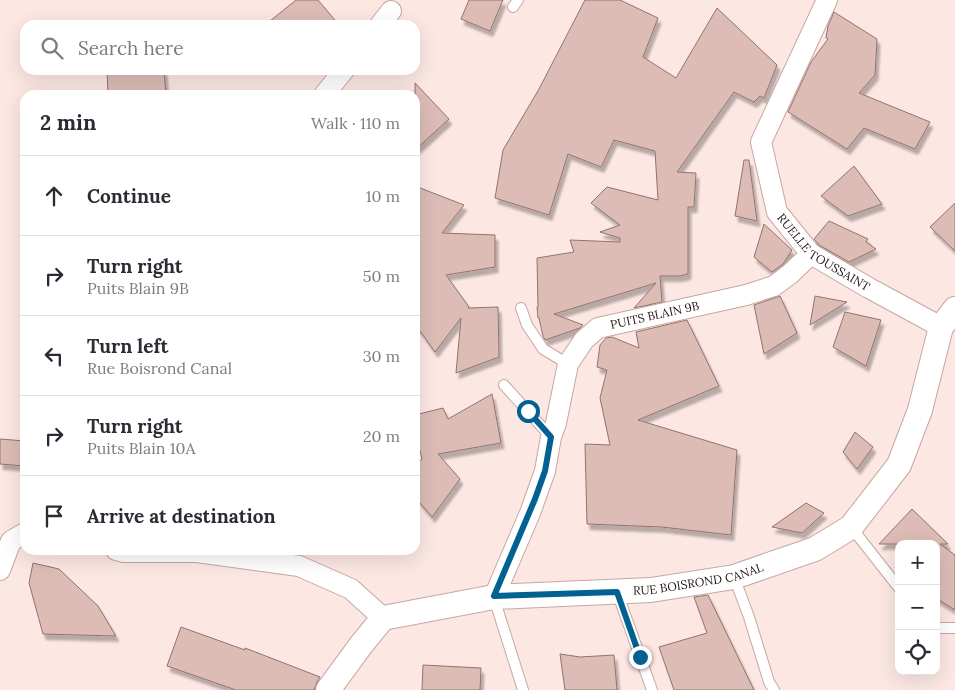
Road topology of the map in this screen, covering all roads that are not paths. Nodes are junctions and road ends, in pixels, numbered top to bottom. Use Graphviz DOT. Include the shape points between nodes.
graph roads {
  1 [pos="827,0"];
  2 [pos="340,75"];
  3 [pos="328,90"];
  4 [pos="811,254"];
  5 [pos="520,308"];
  6 [pos="948,318"];
  7 [pos="568,364"];
  8 [pos="504,385"];
  9 [pos="551,437"];
  10 [pos="851,527"];
  11 [pos="20,536"];
  12 [pos="224,555"];
  13 [pos="0,570"];
  14 [pos="734,577"];
  15 [pos="897,585"];
  16 [pos="617,592"];
  17 [pos="494,596"];
  18 [pos="383,618"];
  19 [pos="940,628"];
  20 [pos="955,628"];
  21 [pos="328,690"];
  22 [pos="523,690"];
  23 [pos="652,690"];
  24 [pos="774,690"];
  1 -- 4 [label="street, RUELLE TOUSSAINT" via="761,142 777,212"];
  2 -- 3 [label="street"];
  4 -- 6 [label="street, RUELLE TOUSSAINT" via="869,288"];
  4 -- 7 [label="street, PUITS BLAIN 9B" via="774,286 598,328 584,340"];
  5 -- 7 [label="lane" via="543,350"];
  6 -- 10 [label="street, RUE BOISROND CANAL" via="920,410 899,465"];
  7 -- 9 [label="street, PUITS BLAIN 9B"];
  8 -- 9 [label="lane"];
  9 -- 17 [label="street, PUITS BLAIN 9B" via="545,471 533,505"];
  10 -- 14 [label="street, RUE BOISROND CANAL" via="814,549"];
  10 -- 15 [label="lane"];
  11 -- 13 [label="street" via="11,540"];
  12 -- 18 [label="street" via="299,566 351,589"];
  14 -- 16 [label="street, RUE BOISROND CANAL"];
  14 -- 24 [label="lane"];
  16 -- 17 [label="street, RUE BOISROND CANAL"];
  16 -- 23 [label="lane"];
  17 -- 18 [label="street, RUE BOISROND CANAL"];
  17 -- 22 [label="lane"];
  18 -- 21 [label="street"];
  19 -- 20 [label="lane"];
}
